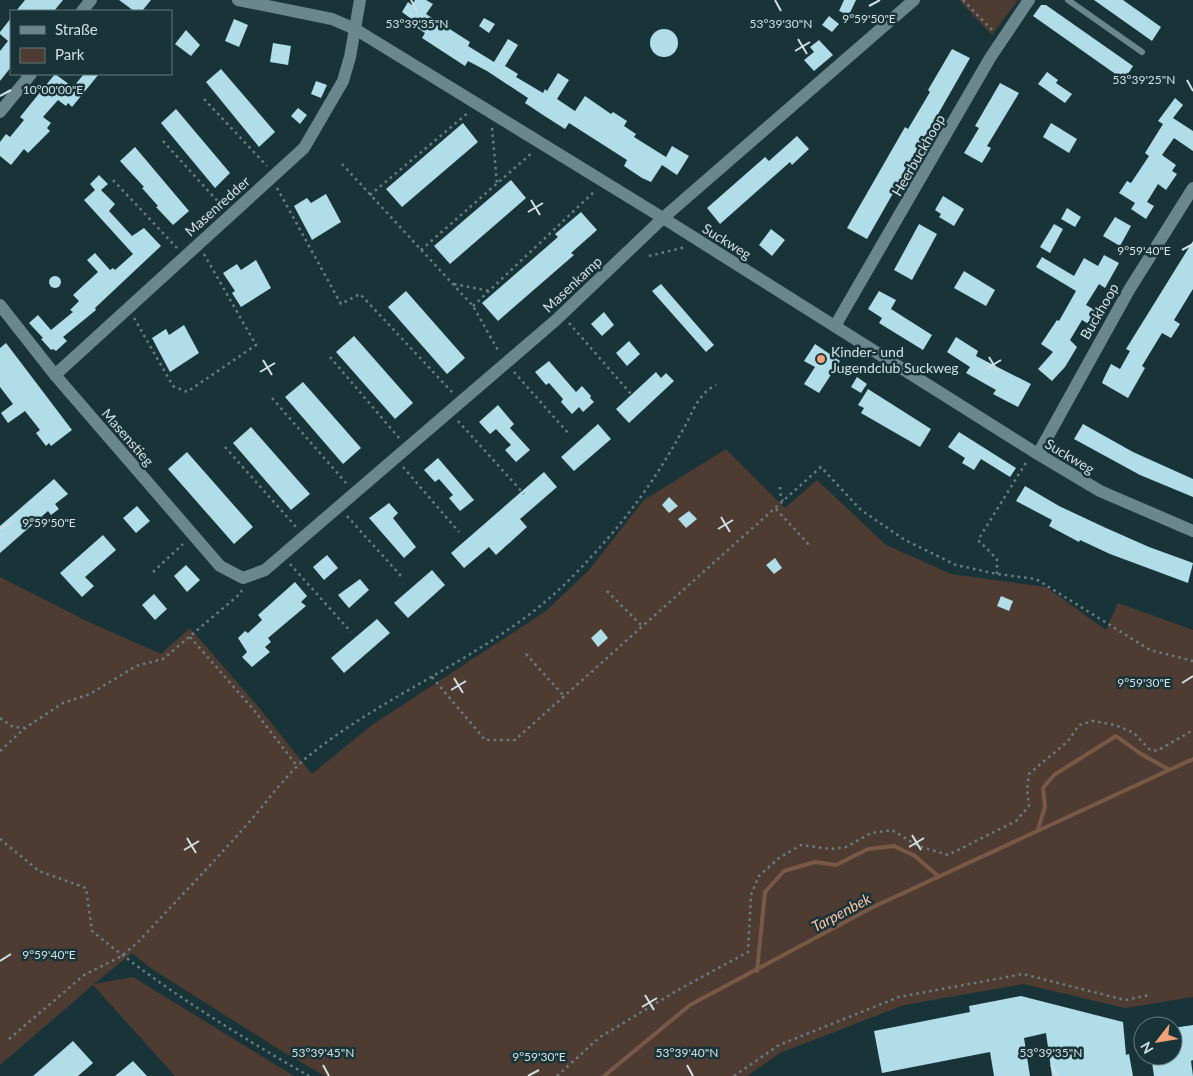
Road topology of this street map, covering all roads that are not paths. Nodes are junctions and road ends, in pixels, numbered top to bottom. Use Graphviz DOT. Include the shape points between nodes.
graph roads {
  1 [pos="91,0"];
  2 [pos="238,0"];
  3 [pos="360,0"];
  4 [pos="914,0"];
  5 [pos="1029,0"];
  6 [pos="1068,0"];
  7 [pos="83,10"];
  8 [pos="355,29"];
  9 [pos="1142,52"];
  10 [pos="30,75"];
  11 [pos="0,112"];
  12 [pos="1193,188"];
  13 [pos="663,218"];
  14 [pos="0,305"];
  15 [pos="835,326"];
  16 [pos="55,375"];
  17 [pos="1035,452"];
  18 [pos="1193,532"];
  19 [pos="243,578"];
  1 -- 7 [label="street"];
  2 -- 8 [label="street, Suckweg" via="332,18"];
  3 -- 8 [label="street, Masenredder"];
  4 -- 13 [label="street, Masenkamp"];
  5 -- 15 [label="street, Heerbuckhoop" via="1001,40"];
  6 -- 9 [label="lane"];
  8 -- 13 [label="street, Suckweg"];
  8 -- 16 [label="street, Masenredder" via="337,94 304,148"];
  10 -- 11 [label="street"];
  12 -- 17 [label="street, Buckhoop" via="1129,290"];
  13 -- 15 [label="street, Suckweg"];
  13 -- 19 [label="street, Masenkamp" via="562,314 265,570"];
  14 -- 16 [label="street, Masenstieg"];
  15 -- 17 [label="street, Suckweg"];
  16 -- 19 [label="street, Masenstieg" via="220,566"];
  17 -- 18 [label="street, Suckweg" via="1100,491"];
}
